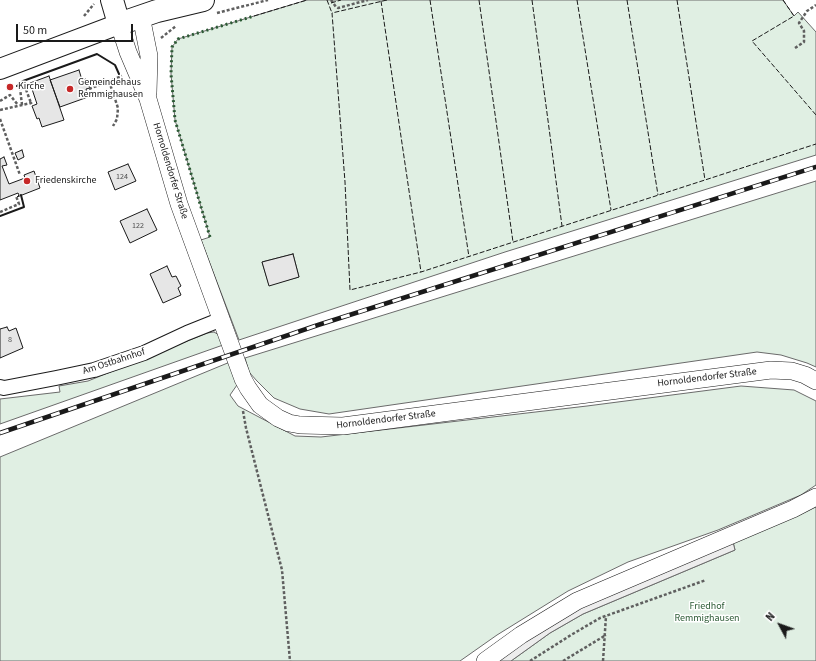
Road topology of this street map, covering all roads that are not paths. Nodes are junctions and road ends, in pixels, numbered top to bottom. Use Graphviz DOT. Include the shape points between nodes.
graph roads {
  1 [pos="112,0"];
  2 [pos="203,0"];
  3 [pos="145,9"];
  4 [pos="118,24"];
  5 [pos="0,69"];
  6 [pos="148,99"];
  7 [pos="222,319"];
  8 [pos="816,381"];
  9 [pos="0,386"];
  10 [pos="816,498"];
  11 [pos="485,661"];
  1 -- 4 [label="main road"];
  2 -- 3 [label="main road"];
  3 -- 4 [label="main road"];
  3 -- 6 [label="street, Hornoldendorfer Straße" via="149,56"];
  4 -- 5 [label="main road"];
  4 -- 6 [label="street, Hornoldendorfer Straße"];
  6 -- 7 [label="street, Hornoldendorfer Straße" via="179,204"];
  7 -- 8 [label="street, Hornoldendorfer Straße" via="253,397 278,418 300,425 343,426 771,370 792,371"];
  7 -- 9 [label="street, Am Ostbahnhof" via="144,353 94,370 4,388"];
  10 -- 11 [label="street" via="577,601 521,635"];
}
